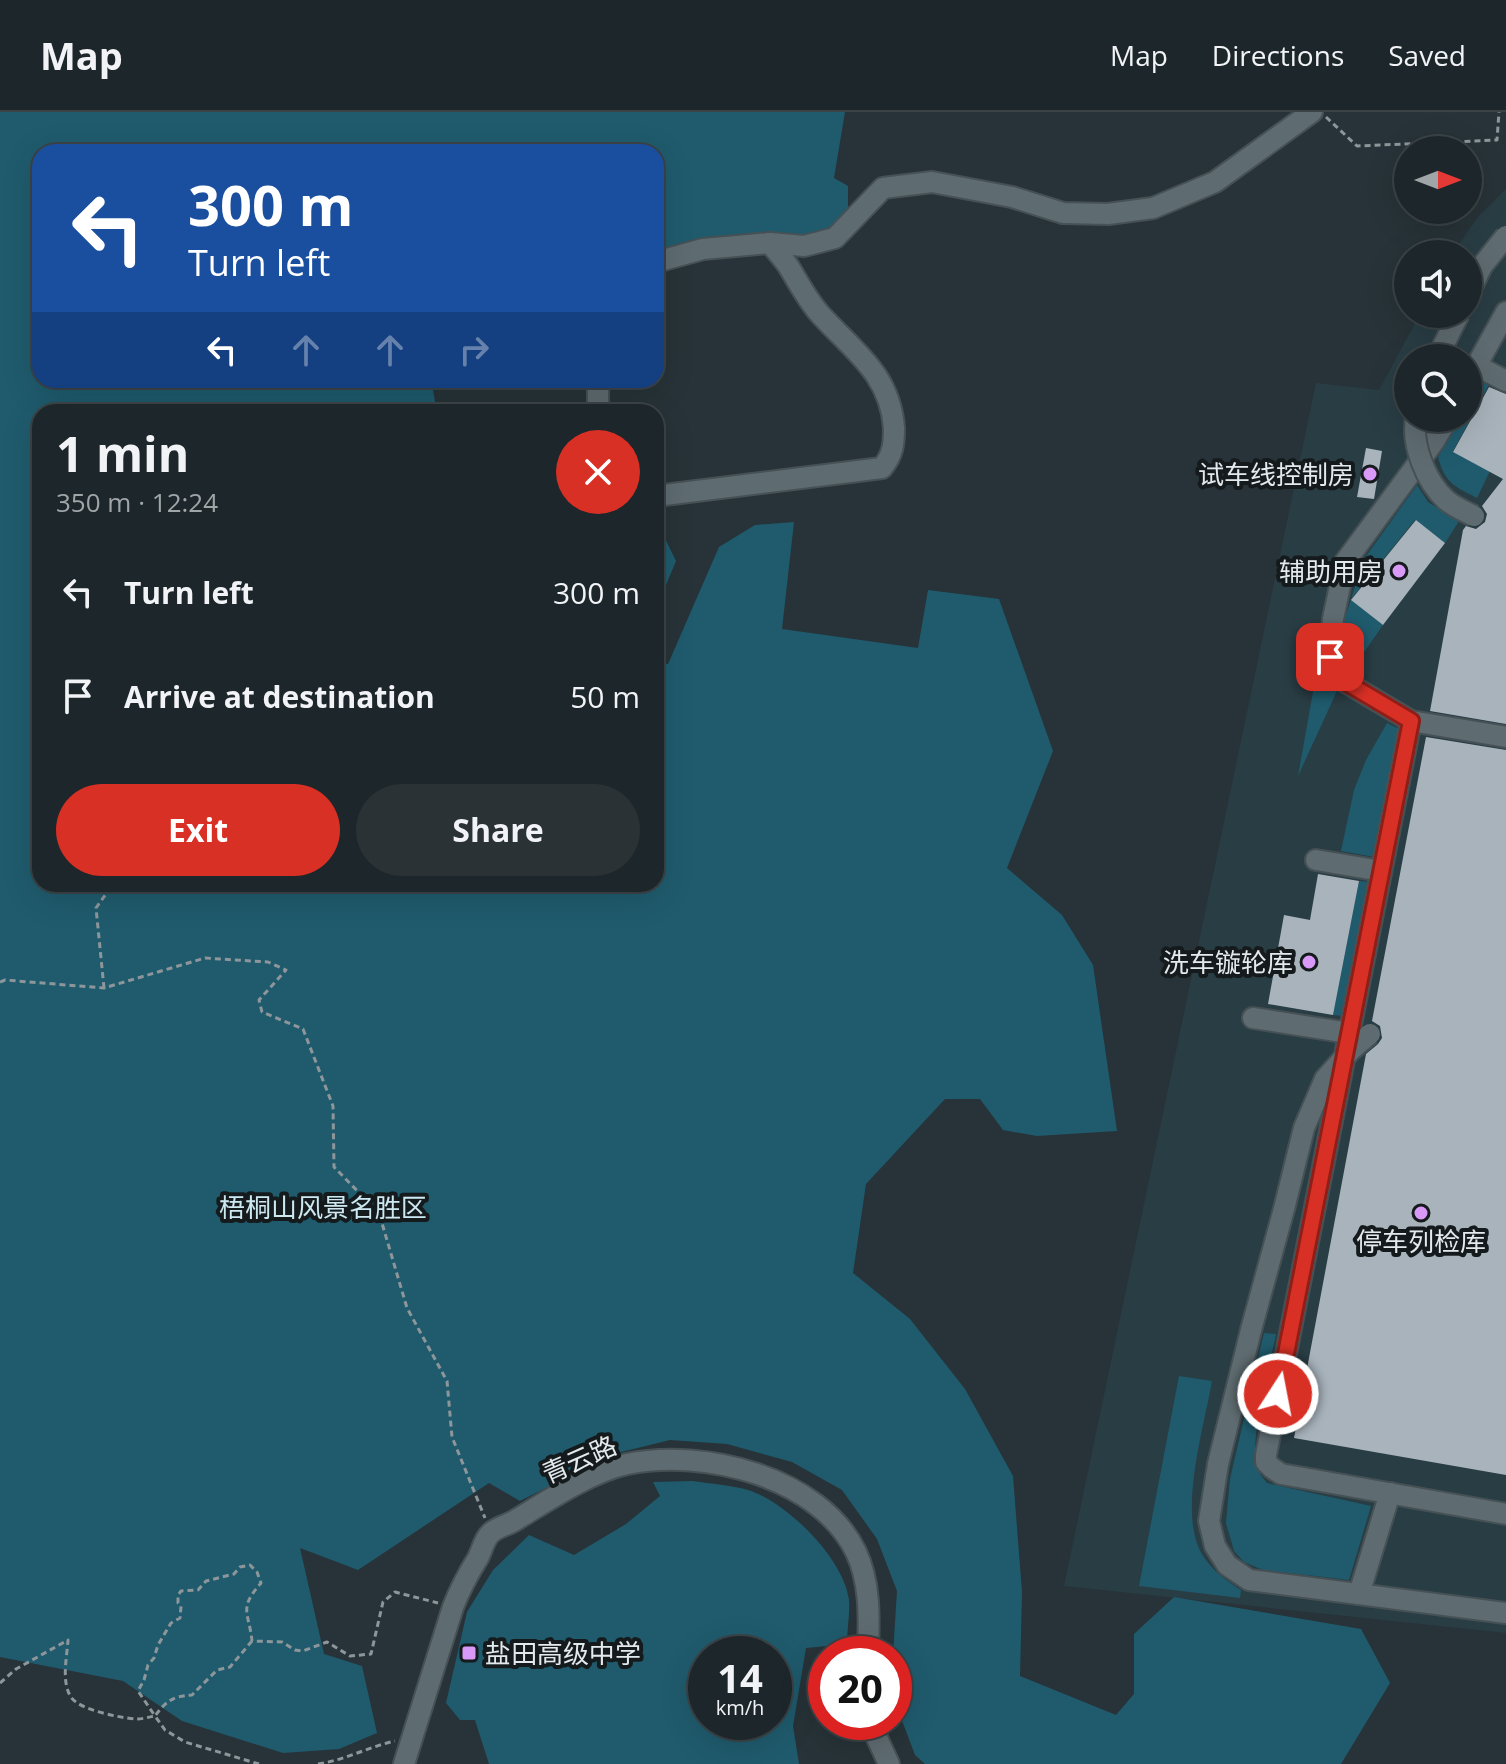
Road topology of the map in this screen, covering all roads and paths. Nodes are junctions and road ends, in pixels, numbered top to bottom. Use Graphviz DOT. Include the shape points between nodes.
graph roads {
  1 [pos="1312,112"];
  2 [pos="1321,112"];
  3 [pos="1499,112"];
  4 [pos="1506,236"];
  5 [pos="770,243"];
  6 [pos="664,260"];
  7 [pos="1482,266"];
  8 [pos="1506,312"];
  9 [pos="1482,356"];
  10 [pos="1482,376"];
  11 [pos="1506,381"];
  12 [pos="1415,432"];
  13 [pos="1440,432"];
  14 [pos="664,495"];
  15 [pos="1474,516"];
  16 [pos="1411,721"];
  17 [pos="1506,737"];
  18 [pos="1316,860"];
  19 [pos="1381,871"];
  20 [pos="107,892"];
  21 [pos="0,982"];
  22 [pos="104,988"];
  23 [pos="1253,1018"];
  24 [pos="1349,1033"];
  25 [pos="1370,1034"];
  26 [pos="1390,1493"];
  27 [pos="1506,1514"];
  28 [pos="490,1532"];
  29 [pos="1359,1594"];
  30 [pos="453,1607"];
  31 [pos="1506,1613"];
  32 [pos="868,1636"];
  33 [pos="252,1641"];
  34 [pos="0,1683"];
  35 [pos="155,1716"];
  36 [pos="878,1740"];
  37 [pos="411,1741"];
  38 [pos="259,1764"];
  39 [pos="318,1764"];
  40 [pos="404,1764"];
  41 [pos="889,1764"];
  1 -- 5 [label="street" via="1215,182 1153,208 1063,213 932,182 883,188 835,238 804,246"];
  2 -- 3 [label="path" via="1357,146 1497,140"];
  4 -- 7 [label="street, bridge"];
  5 -- 6 [label="street" via="703,249"];
  5 -- 14 [label="street" via="818,312 858,351 882,385 893,412 890,458 882,468"];
  8 -- 9 [label="street"];
  10 -- 11 [label="street"];
  12 -- 15 [label="street, bridge" via="1437,492"];
  13 -- 16 [label="street" via="1345,562 1333,619 1330,657 1342,680"];
  16 -- 17 [label="street"];
  16 -- 19 [label="street"];
  18 -- 19 [label="street"];
  19 -- 24 [label="street"];
  20 -- 22 [label="path" via="96,908"];
  21 -- 22 [label="path"];
  22 -- 28 [label="path" via="205,958 268,962 286,970 259,1000 262,1012 303,1029 333,1106 334,1167 379,1213 407,1308 447,1381 452,1437"];
  23 -- 24 [label="street"];
  24 -- 26 [label="street" via="1266,1462 1281,1474"];
  25 -- 29 [label="street, bridge" via="1325,1079 1304,1128 1218,1464 1209,1521 1227,1565 1249,1580"];
  26 -- 27 [label="street"];
  26 -- 29 [label="street"];
  28 -- 30 [label="street"];
  28 -- 32 [label="street, 青云路" via="624,1464 678,1460 746,1471 800,1493 841,1527 866,1581"];
  29 -- 31 [label="street"];
  30 -- 33 [label="path" via="395,1592 383,1602 371,1654 350,1656 327,1642 303,1651 282,1642"];
  30 -- 37 [label="street"];
  33 -- 35 [label="path" via="230,1667 217,1670 192,1695 165,1702"];
  33 -- 35 [label="path" via="247,1602 261,1583 250,1565 206,1581 198,1590 181,1591 180,1618 164,1634 138,1691"];
  34 -- 35 [label="path" via="68,1640 66,1681 71,1699 115,1716"];
  35 -- 38 [label="path" via="165,1730 185,1742"];
  36 -- 41 [label="street"];
  37 -- 39 [label="path" via="397,1740"];
  37 -- 40 [label="street"];
}
